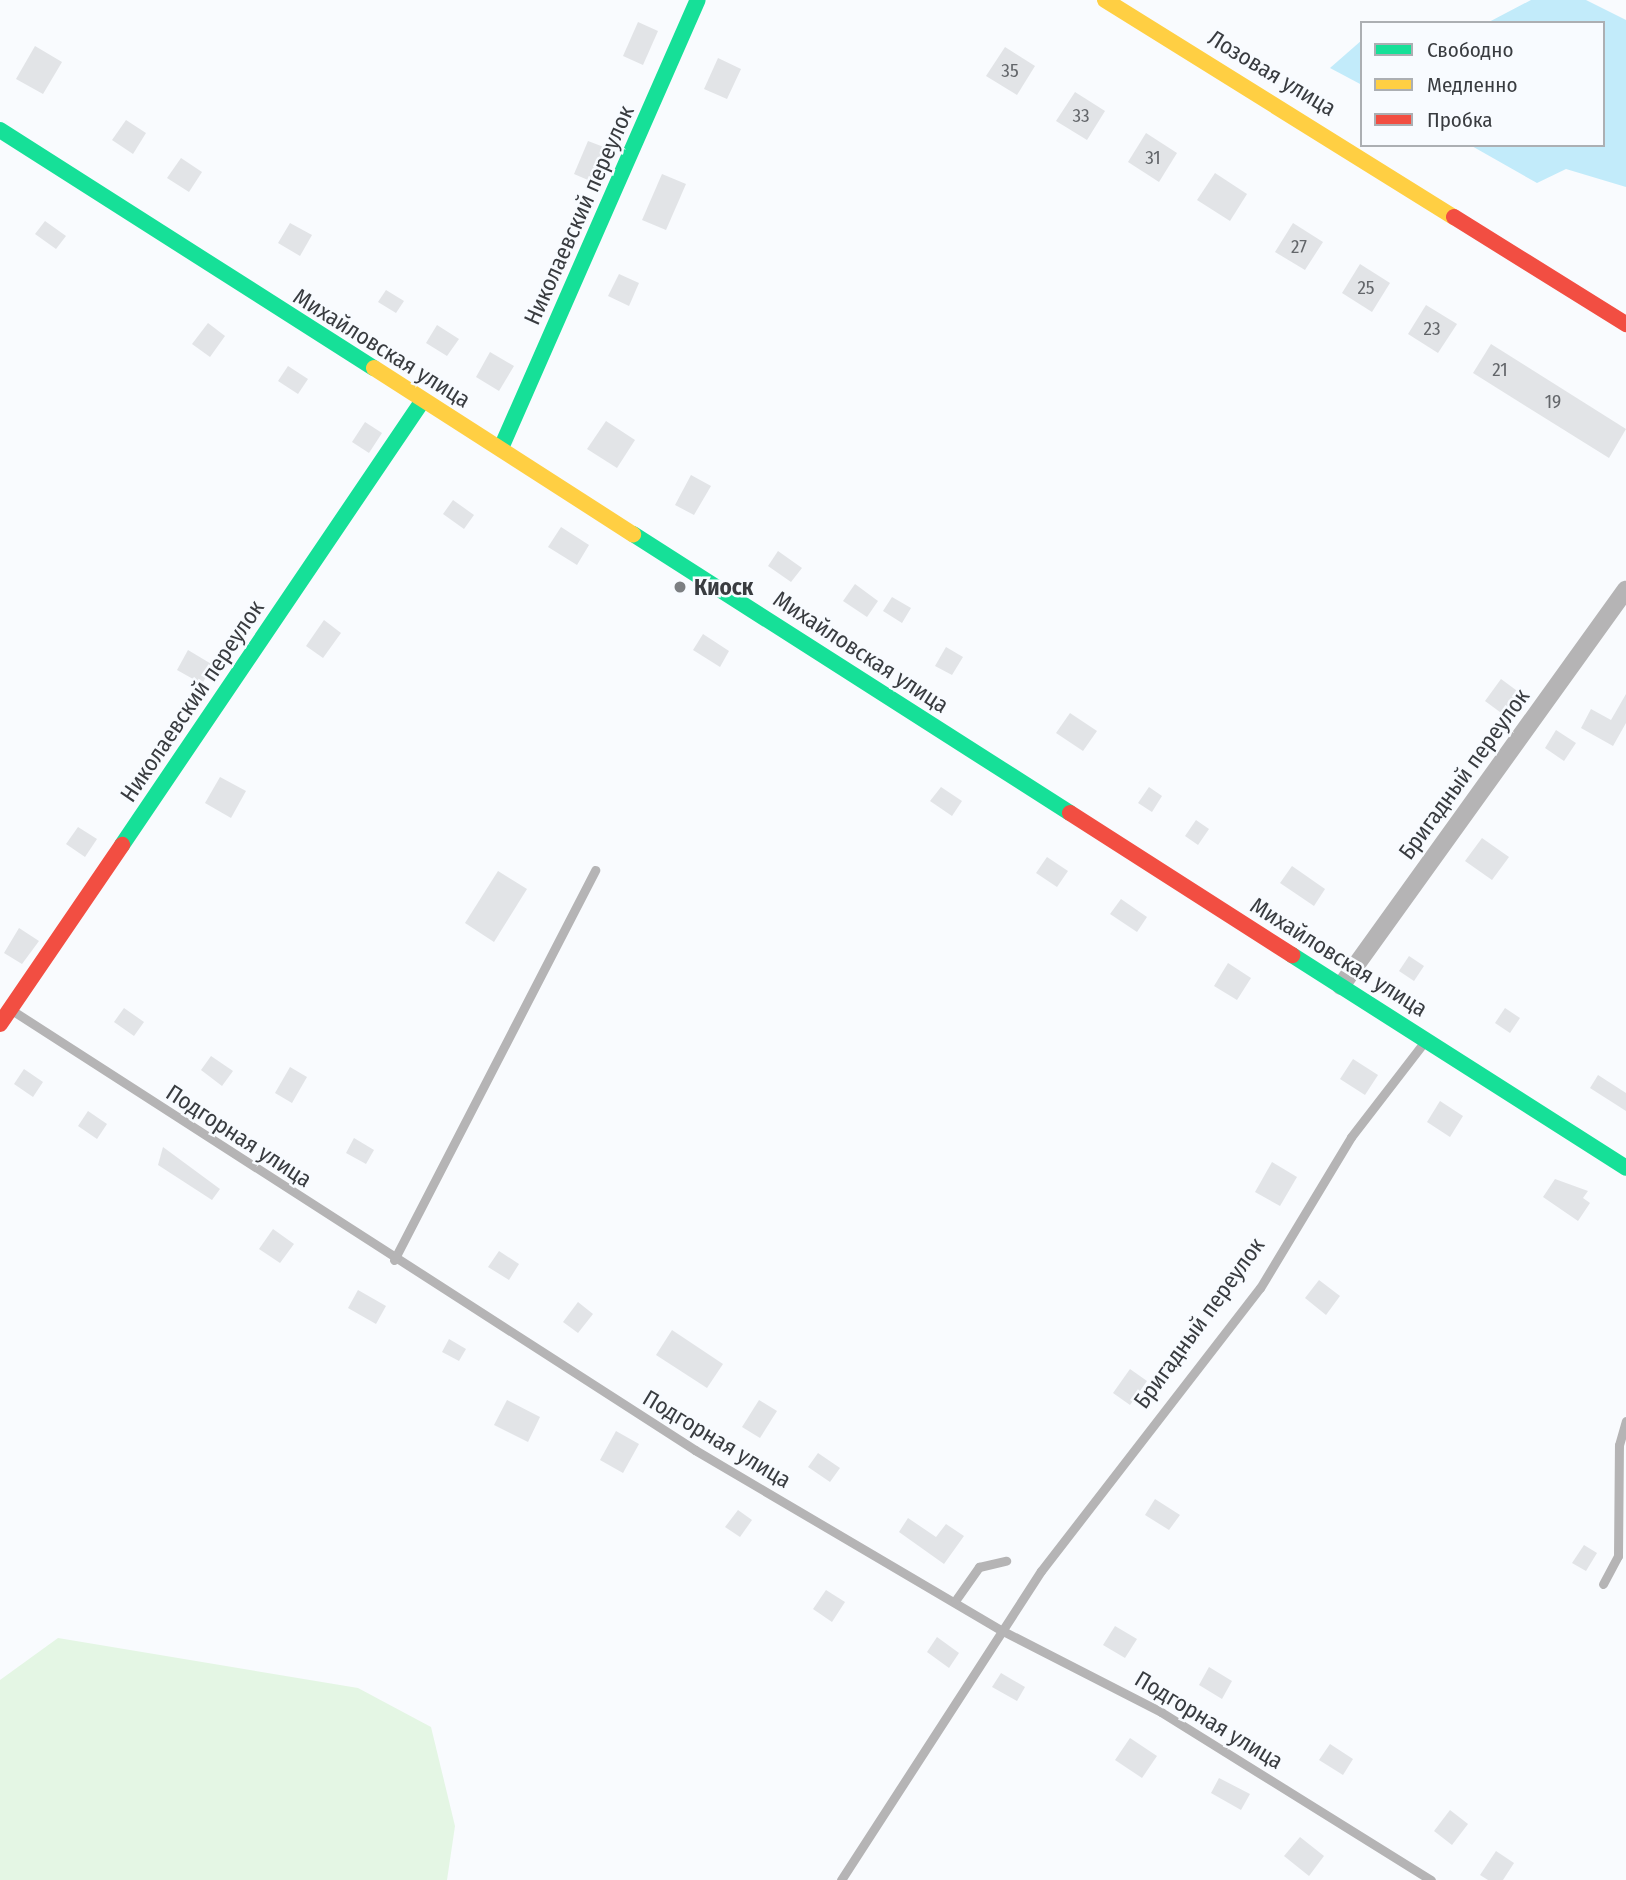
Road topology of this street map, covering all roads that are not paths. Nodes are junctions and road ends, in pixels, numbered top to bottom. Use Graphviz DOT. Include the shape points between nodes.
graph roads {
  1 [pos="698,0"];
  2 [pos="1105,0"];
  3 [pos="0,130"];
  4 [pos="1626,324"];
  5 [pos="421,403"];
  6 [pos="501,448"];
  7 [pos="1626,590"];
  8 [pos="595,870"];
  9 [pos="1341,986"];
  10 [pos="5,1006"];
  11 [pos="0,1024"];
  12 [pos="1427,1040"];
  13 [pos="1626,1168"];
  14 [pos="394,1260"];
  15 [pos="1626,1422"];
  16 [pos="1006,1561"];
  17 [pos="1603,1584"];
  18 [pos="955,1601"];
  19 [pos="1001,1630"];
  20 [pos="841,1880"];
  21 [pos="1431,1880"];
  1 -- 6 [label="street, Николаевский переулок"];
  2 -- 4 [label="street, Лозовая улица"];
  3 -- 5 [label="street, Михайловская улица"];
  5 -- 6 [label="street, Михайловская улица"];
  5 -- 10 [label="street, Николаевский переулок"];
  6 -- 9 [label="street, Михайловская улица"];
  7 -- 9 [label="street, Бригадный переулок"];
  8 -- 14 [label="lane"];
  9 -- 12 [label="street, Михайловская улица"];
  10 -- 11 [label="street, Николаевский переулок"];
  10 -- 14 [label="lane, Подгорная улица"];
  12 -- 13 [label="street, Михайловская улица"];
  12 -- 19 [label="lane, Бригадный переулок" via="1352,1137 1260,1288"];
  14 -- 18 [label="lane, Подгорная улица" via="695,1450"];
  15 -- 17 [label="lane" via="1619,1445 1618,1556"];
  16 -- 18 [label="lane" via="979,1567"];
  18 -- 19 [label="lane, Подгорная улица"];
  19 -- 20 [label="lane, Бригадный переулок"];
  19 -- 21 [label="lane, Подгорная улица" via="1161,1712"];
}
